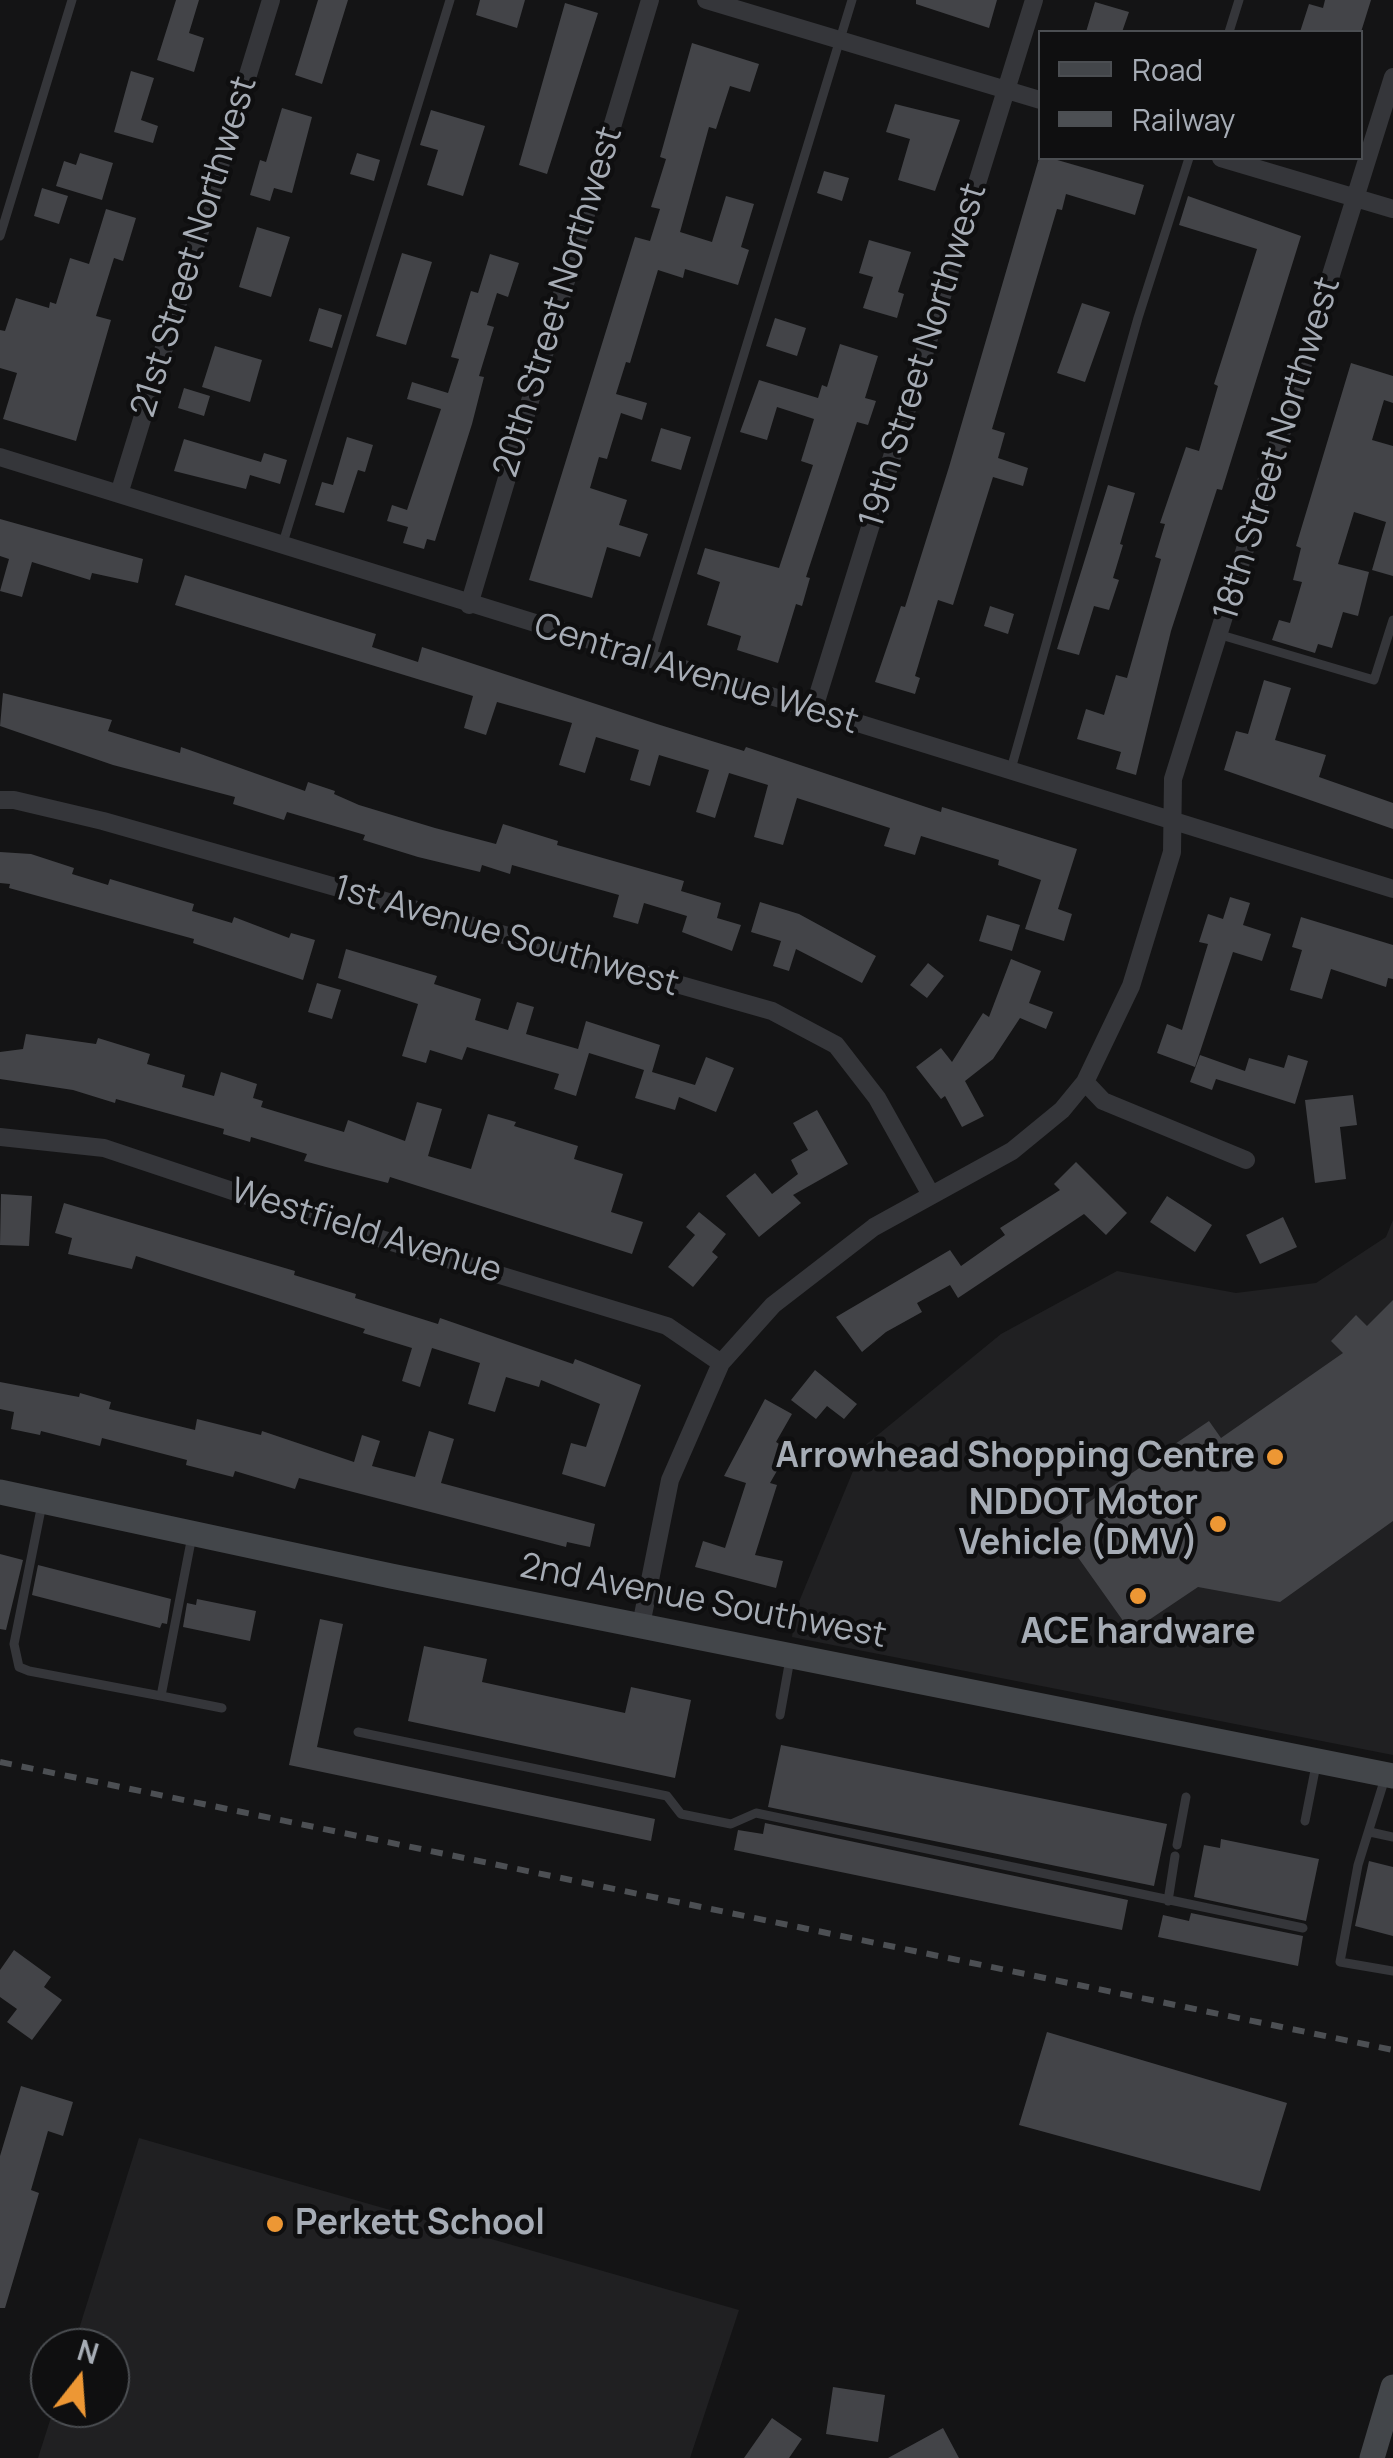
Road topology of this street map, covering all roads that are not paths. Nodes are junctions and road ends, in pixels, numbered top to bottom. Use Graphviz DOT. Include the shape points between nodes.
graph roads {
  1 [pos="72,0"];
  2 [pos="271,0"];
  3 [pos="450,0"];
  4 [pos="650,0"];
  5 [pos="706,0"];
  6 [pos="852,0"];
  7 [pos="1034,0"];
  8 [pos="1239,0"];
  9 [pos="1230,30"];
  10 [pos="839,41"];
  11 [pos="1393,77"];
  12 [pos="1007,90"];
  13 [pos="1038,99"];
  14 [pos="1188,160"];
  15 [pos="1228,160"];
  16 [pos="1357,198"];
  17 [pos="1393,210"];
  18 [pos="0,236"];
  19 [pos="0,457"];
  20 [pos="119,494"];
  21 [pos="282,546"];
  22 [pos="469,605"];
  23 [pos="1393,620"];
  24 [pos="1220,635"];
  25 [pos="650,662"];
  26 [pos="813,711"];
  27 [pos="1010,772"];
  28 [pos="0,800"];
  29 [pos="1174,822"];
  30 [pos="1393,889"];
  31 [pos="1085,1082"];
  32 [pos="0,1137"];
  33 [pos="1246,1160"];
  34 [pos="930,1194"];
  35 [pos="721,1363"];
  36 [pos="0,1492"];
  37 [pos="43,1502"];
  38 [pos="192,1533"];
  39 [pos="641,1625"];
  40 [pos="790,1657"];
  41 [pos="161,1696"];
  42 [pos="222,1708"];
  43 [pos="780,1714"];
  44 [pos="358,1732"];
  45 [pos="1317,1762"];
  46 [pos="1389,1776"];
  47 [pos="1186,1797"];
  48 [pos="1305,1821"];
  49 [pos="1370,1832"];
  50 [pos="1393,1837"];
  51 [pos="1168,1901"];
  52 [pos="1303,1928"];
  53 [pos="1393,1971"];
  54 [pos="1393,2387"];
  55 [pos="1372,2458"];
  1 -- 18 [label="lane"];
  2 -- 20 [label="street, 21st Street Northwest"];
  3 -- 21 [label="lane"];
  4 -- 22 [label="street, 20th Street Northwest"];
  5 -- 10 [label="street"];
  6 -- 10 [label="lane"];
  7 -- 12 [label="street, 19th Street Northwest"];
  8 -- 9 [label="lane"];
  10 -- 12 [label="street"];
  10 -- 25 [label="lane"];
  11 -- 16 [label="street, 18th Street Northwest"];
  12 -- 13 [label="street"];
  12 -- 26 [label="street, 19th Street Northwest"];
  14 -- 27 [label="lane"];
  15 -- 16 [label="street"];
  16 -- 17 [label="street"];
  16 -- 24 [label="street, 18th Street Northwest"];
  19 -- 20 [label="street, Central Avenue West"];
  20 -- 21 [label="street, Central Avenue West"];
  21 -- 22 [label="street, Central Avenue West"];
  22 -- 25 [label="street, Central Avenue West"];
  23 -- 24 [label="lane" via="1374,680"];
  24 -- 29 [label="street, 18th Street Northwest" via="1173,778"];
  25 -- 26 [label="street, Central Avenue West"];
  26 -- 27 [label="street, Central Avenue West"];
  27 -- 29 [label="street, Central Avenue West"];
  28 -- 34 [label="street, 1st Avenue Southwest" via="104,821 772,1012 836,1045 877,1098"];
  29 -- 30 [label="street, Central Avenue West"];
  29 -- 31 [label="street, 18th Street Northwest" via="1172,852 1131,986"];
  31 -- 33 [label="street" via="1104,1100"];
  31 -- 34 [label="street, 18th Street Northwest" via="1012,1152"];
  32 -- 35 [label="street, Westfield Avenue" via="104,1148 667,1326"];
  34 -- 35 [label="street, 18th Street Northwest" via="874,1227 773,1304"];
  35 -- 39 [label="street, 18th Street Northwest" via="670,1480"];
  36 -- 37 [label="street, 2nd Avenue Southwest"];
  37 -- 38 [label="street, 2nd Avenue Southwest"];
  37 -- 41 [label="lane" via="14,1644 19,1666"];
  38 -- 39 [label="street, 2nd Avenue Southwest"];
  38 -- 41 [label="lane"];
  39 -- 40 [label="street, 2nd Avenue Southwest"];
  40 -- 43 [label="lane"];
  40 -- 45 [label="street, 2nd Avenue Southwest"];
  41 -- 42 [label="lane"];
  44 -- 51 [label="lane" via="667,1796 681,1814 730,1824 756,1813"];
  45 -- 46 [label="street, 2nd Avenue Southwest"];
  45 -- 48 [label="lane"];
  46 -- 49 [label="lane"];
  47 -- 51 [label="lane"];
  49 -- 50 [label="lane"];
  49 -- 53 [label="lane" via="1340,1962"];
  51 -- 52 [label="lane"];
  54 -- 55 [label="street"];
}
